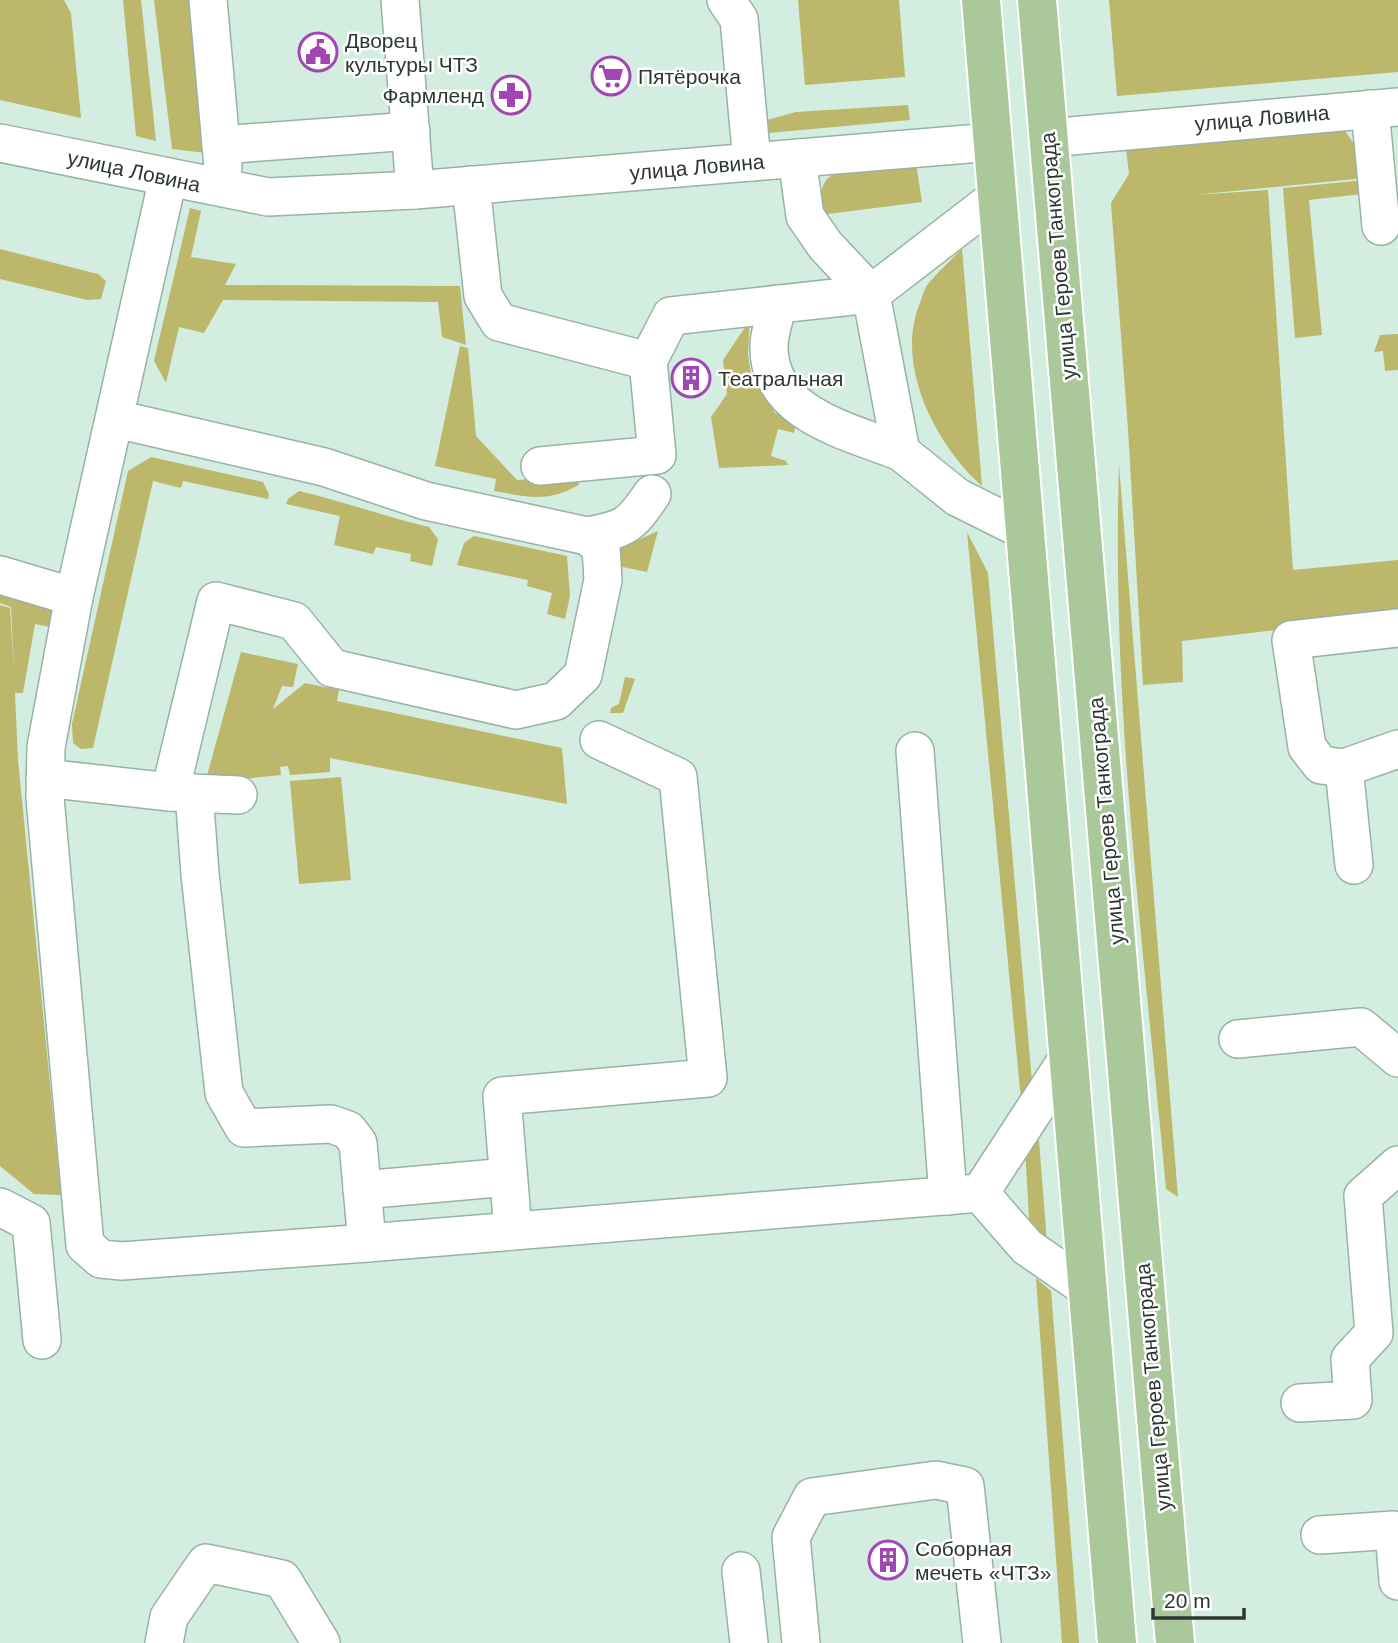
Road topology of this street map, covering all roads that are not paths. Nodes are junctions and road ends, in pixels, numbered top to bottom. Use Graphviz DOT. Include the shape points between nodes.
graph roads {
  1 [pos="208,0"];
  2 [pos="400,0"];
  3 [pos="726,0"];
  4 [pos="981,0"];
  5 [pos="1037,0"];
  6 [pos="1384,108"];
  7 [pos="411,131"];
  8 [pos="1048,138"];
  9 [pos="992,142"];
  10 [pos="0,143"];
  11 [pos="221,145"];
  12 [pos="797,158"];
  13 [pos="752,162"];
  14 [pos="167,178"];
  15 [pos="471,186"];
  16 [pos="224,189"];
  17 [pos="415,190"];
  18 [pos="997,197"];
  19 [pos="1381,226"];
  20 [pos="871,294"];
  21 [pos="778,304"];
  22 [pos="648,361"];
  23 [pos="116,419"];
  24 [pos="901,452"];
  25 [pos="540,466"];
  26 [pos="652,494"];
  27 [pos="1025,531"];
  28 [pos="587,536"];
  29 [pos="0,575"];
  30 [pos="74,597"];
  31 [pos="1398,628"];
  32 [pos="599,740"];
  33 [pos="1398,749"];
  34 [pos="915,751"];
  35 [pos="1344,768"];
  36 [pos="45,778"];
  37 [pos="182,792"];
  38 [pos="238,795"];
  39 [pos="1354,865"];
  40 [pos="1238,1039"];
  41 [pos="1068,1058"];
  42 [pos="1398,1058"];
  43 [pos="1398,1165"];
  44 [pos="508,1177"];
  45 [pos="362,1190"];
  46 [pos="964,1194"];
  47 [pos="0,1207"];
  48 [pos="513,1231"];
  49 [pos="367,1243"];
  50 [pos="1088,1289"];
  51 [pos="42,1340"];
  52 [pos="1300,1403"];
  53 [pos="1321,1535"];
  54 [pos="741,1571"];
  55 [pos="1398,1581"];
  56 [pos="164,1643"];
  57 [pos="321,1643"];
  58 [pos="750,1643"];
  59 [pos="801,1643"];
  60 [pos="982,1643"];
  61 [pos="1117,1643"];
  62 [pos="1175,1643"];
  1 -- 11 [label="street"];
  2 -- 7 [label="street"];
  3 -- 13 [label="street" via="739,19"];
  4 -- 9 [label="main road"];
  5 -- 8 [label="main road, улица Героев Танкограда"];
  6 -- 8 [label="street, улица Ловина"];
  6 -- 19 [label="street"];
  7 -- 11 [label="street"];
  7 -- 17 [label="street"];
  8 -- 9 [label="main road, улица Ловина"];
  8 -- 62 [label="main road, улица Героев Танкограда"];
  9 -- 12 [label="street, улица Ловина"];
  9 -- 18 [label="main road"];
  10 -- 14 [label="street, улица Ловина"];
  11 -- 16 [label="street"];
  12 -- 13 [label="street, улица Ловина"];
  12 -- 20 [label="street" via="805,216"];
  13 -- 15 [label="street, улица Ловина"];
  14 -- 16 [label="street, улица Ловина"];
  14 -- 23 [label="street"];
  15 -- 17 [label="street, улица Ловина"];
  15 -- 22 [label="street" via="483,296 499,322"];
  16 -- 17 [label="street, улица Ловина" via="268,197"];
  18 -- 20 [label="street"];
  18 -- 27 [label="main road"];
  20 -- 21 [label="street"];
  20 -- 24 [label="street"];
  21 -- 22 [label="street" via="671,317"];
  21 -- 24 [label="street" via="769,345 774,379 784,394 802,410"];
  22 -- 25 [label="street" via="657,455"];
  23 -- 28 [label="street" via="324,467 426,501"];
  23 -- 30 [label="street"];
  24 -- 27 [label="street" via="957,497"];
  26 -- 28 [label="street" via="632,523"];
  27 -- 41 [label="main road"];
  28 -- 37 [label="street" via="601,547 603,580 583,676 556,701 516,710 332,668 294,621 216,601"];
  29 -- 30 [label="street"];
  30 -- 36 [label="street" via="46,747"];
  31 -- 35 [label="street" via="1291,640 1307,747 1321,765"];
  32 -- 44 [label="street" via="678,777 708,1078 502,1096"];
  33 -- 35 [label="street"];
  34 -- 46 [label="street"];
  35 -- 39 [label="street"];
  36 -- 37 [label="street"];
  36 -- 49 [label="street" via="85,1245 101,1259 122,1261"];
  37 -- 38 [label="street"];
  37 -- 45 [label="street" via="200,874 224,1093 244,1128 331,1124 348,1130 358,1143"];
  40 -- 42 [label="street" via="1361,1027"];
  41 -- 46 [label="street"];
  41 -- 50 [label="main road"];
  43 -- 52 [label="street" via="1363,1196 1374,1334 1350,1359 1353,1400"];
  44 -- 45 [label="street"];
  44 -- 48 [label="street"];
  45 -- 49 [label="street"];
  46 -- 48 [label="street"];
  46 -- 50 [label="street" via="1027,1247"];
  47 -- 51 [label="street" via="30,1223"];
  48 -- 49 [label="street"];
  50 -- 61 [label="main road"];
  53 -- 55 [label="street" via="1394,1530"];
  54 -- 58 [label="street"];
  56 -- 57 [label="street" via="169,1618 206,1563 282,1579"];
  59 -- 60 [label="street" via="791,1537 812,1497 936,1480 965,1486"];
}
